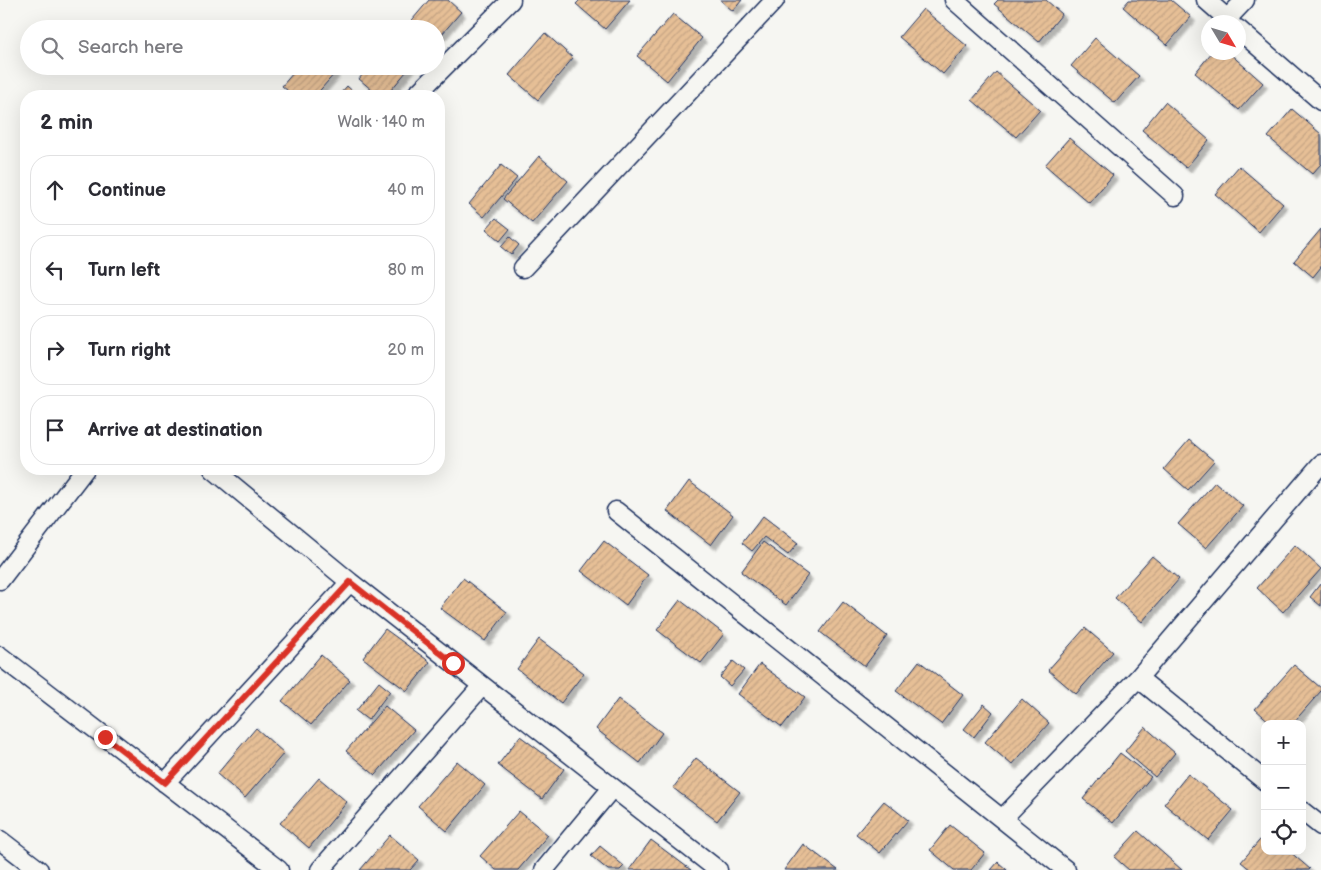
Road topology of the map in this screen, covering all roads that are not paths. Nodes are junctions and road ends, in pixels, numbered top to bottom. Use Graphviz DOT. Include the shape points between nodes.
graph roads {
  1 [pos="511,0"];
  2 [pos="775,0"];
  3 [pos="954,0"];
  4 [pos="1206,0"];
  5 [pos="1245,0"];
  6 [pos="1223,15"];
  7 [pos="1237,15"];
  8 [pos="1246,35"];
  9 [pos="445,66"];
  10 [pos="436,75"];
  11 [pos="421,90"];
  12 [pos="1321,101"];
  13 [pos="1175,196"];
  14 [pos="523,268"];
  15 [pos="1321,464"];
  16 [pos="80,475"];
  17 [pos="220,475"];
  18 [pos="616,511"];
  19 [pos="0,580"];
  20 [pos="350,582"];
  21 [pos="0,656"];
  22 [pos="1138,678"];
  23 [pos="482,686"];
  24 [pos="1261,777"];
  25 [pos="165,783"];
  26 [pos="612,788"];
  27 [pos="1306,814"];
  28 [pos="1002,819"];
  29 [pos="1321,826"];
  30 [pos="0,840"];
  31 [pos="39,870"];
  32 [pos="278,870"];
  33 [pos="320,870"];
  34 [pos="544,870"];
  35 [pos="718,870"];
  36 [pos="1066,870"];
  1 -- 9 [label="street"];
  2 -- 14 [label="street"];
  3 -- 13 [label="street"];
  4 -- 6 [label="street"];
  5 -- 7 [label="street"];
  8 -- 12 [label="street"];
  10 -- 11 [label="street"];
  15 -- 22 [label="street"];
  16 -- 19 [label="street"];
  17 -- 20 [label="street"];
  18 -- 28 [label="street"];
  20 -- 23 [label="street"];
  20 -- 25 [label="street"];
  21 -- 25 [label="street"];
  22 -- 24 [label="street"];
  22 -- 28 [label="street"];
  23 -- 26 [label="street"];
  23 -- 33 [label="street"];
  25 -- 32 [label="street"];
  26 -- 34 [label="street"];
  26 -- 35 [label="street"];
  27 -- 29 [label="street"];
  28 -- 36 [label="street"];
  30 -- 31 [label="street"];
}
